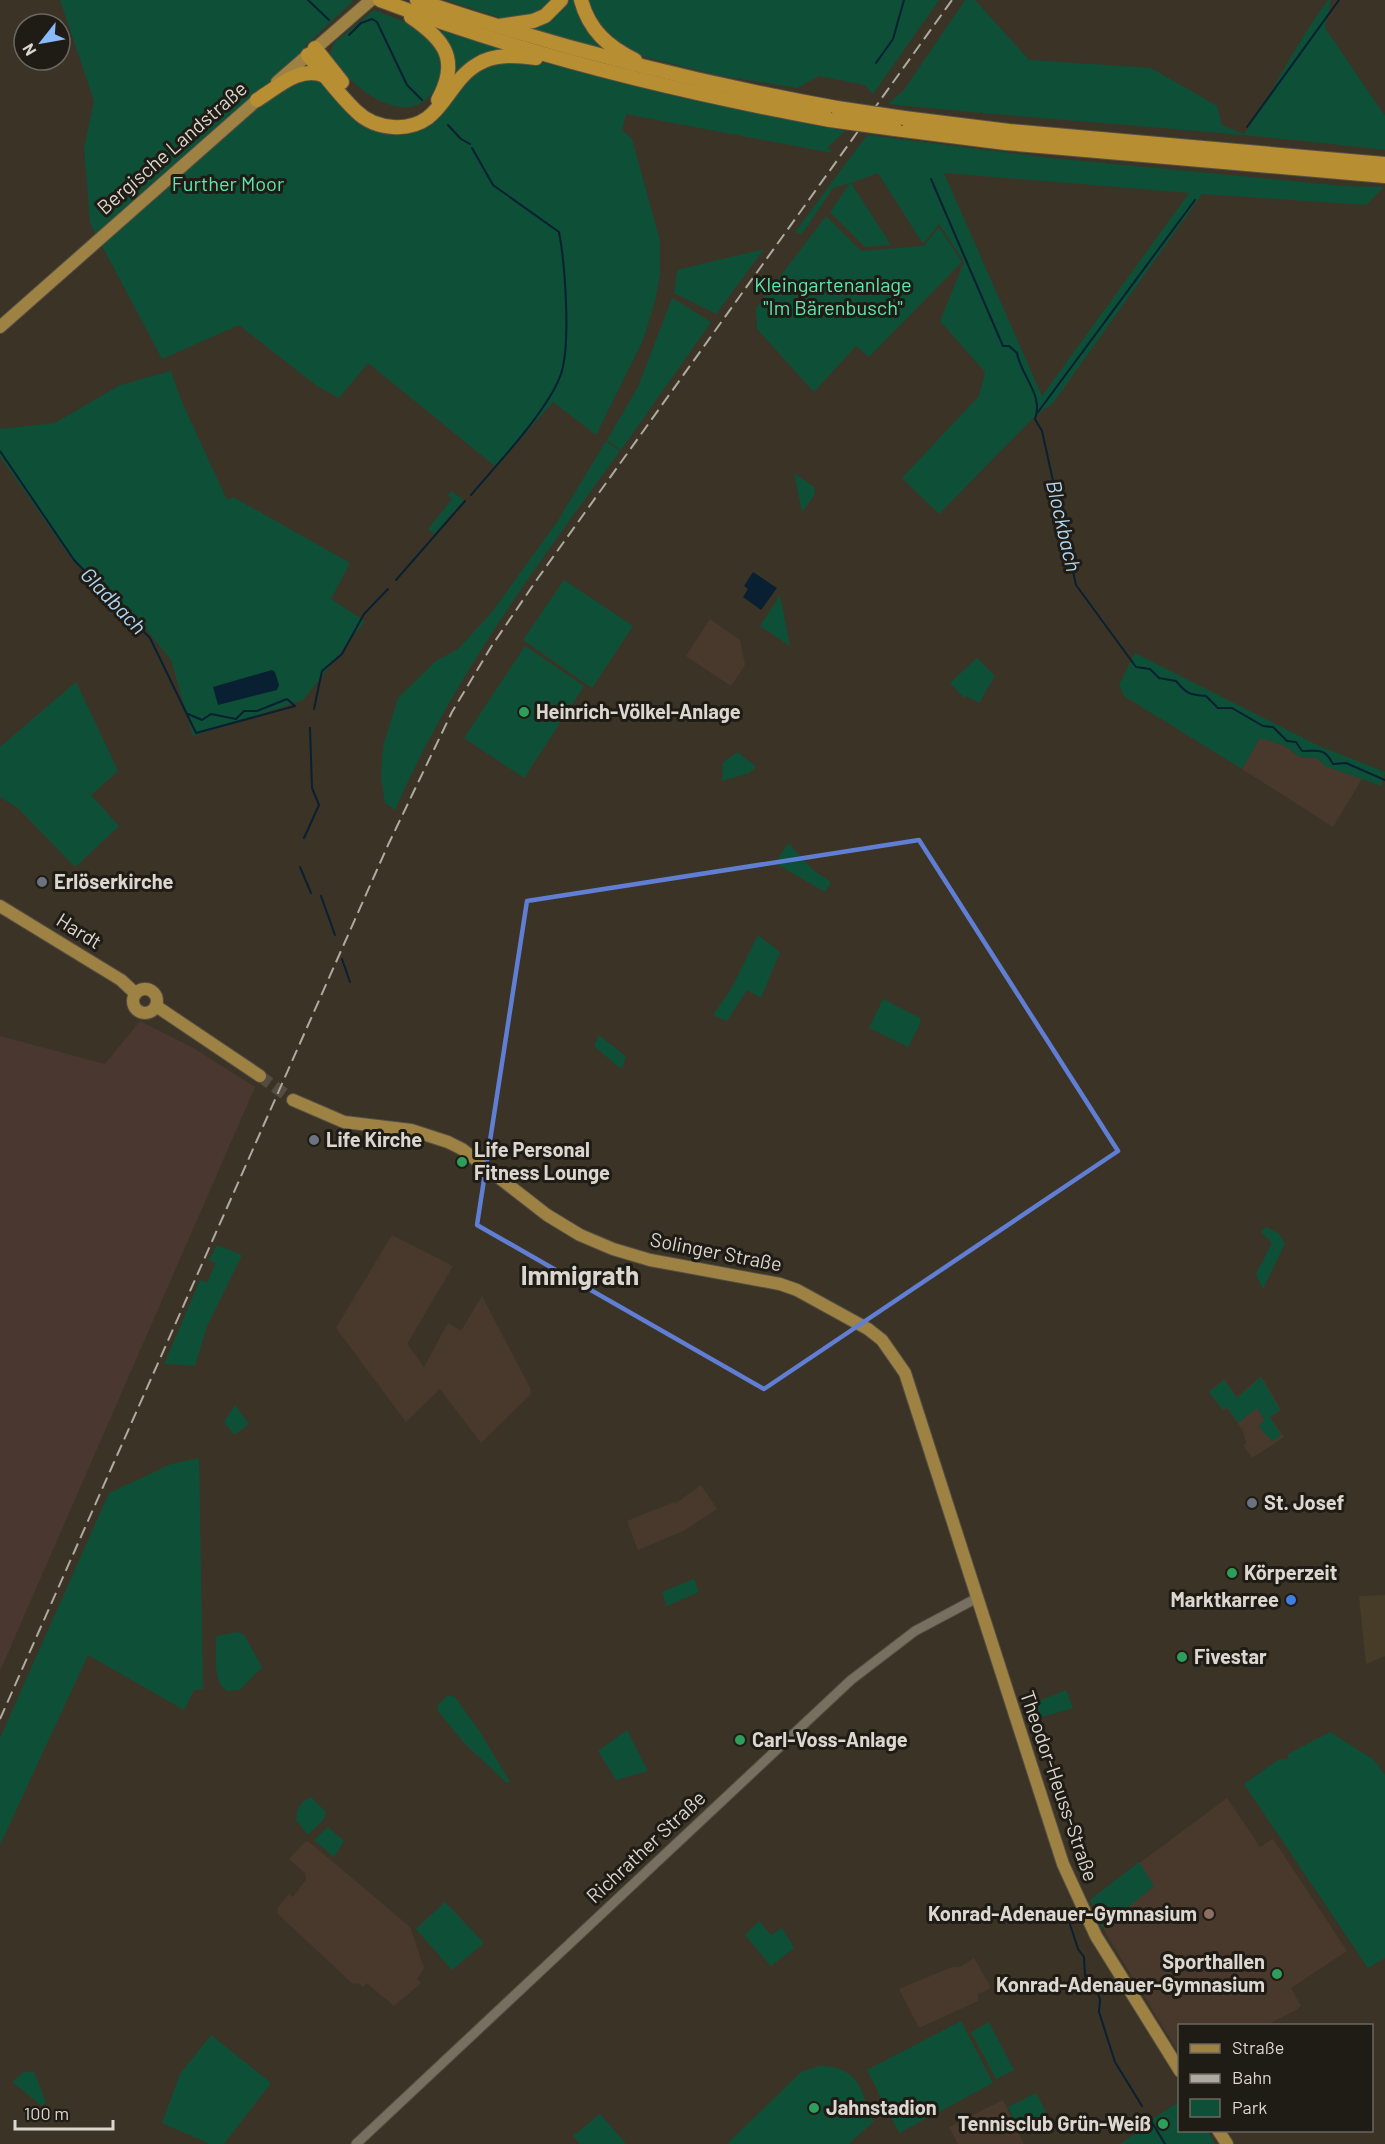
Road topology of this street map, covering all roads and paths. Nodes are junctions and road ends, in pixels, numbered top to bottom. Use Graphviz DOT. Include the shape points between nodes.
graph roads {
  1 [pos="371,0"];
  2 [pos="380,0"];
  3 [pos="417,0"];
  4 [pos="561,0"];
  5 [pos="581,0"];
  6 [pos="394,6"];
  7 [pos="496,27"];
  8 [pos="312,51"];
  9 [pos="605,72"];
  10 [pos="670,75"];
  11 [pos="325,76"];
  12 [pos="257,100"];
  13 [pos="833,114"];
  14 [pos="1381,170"];
  15 [pos="0,327"];
  16 [pos="0,906"];
  17 [pos="135,993"];
  18 [pos="156,1006"];
  19 [pos="260,1076"];
  20 [pos="293,1101"];
  21 [pos="976,1598"];
  22 [pos="1178,2069"];
  23 [pos="356,2144"];
  1 -- 8 [label="main road, Bergische Landstraße"];
  2 -- 6 [label="highway"];
  3 -- 7 [label="highway"];
  4 -- 7 [label="highway" via="545,16 533,21"];
  5 -- 10 [label="highway" via="589,22 604,42"];
  6 -- 8 [label="highway" via="428,28 447,53 449,68 444,89 434,104 418,116 390,120 365,110"];
  6 -- 9 [label="highway"];
  7 -- 10 [label="highway"];
  8 -- 11 [label="highway"];
  8 -- 12 [label="main road, Bergische Landstraße"];
  9 -- 11 [label="highway" via="516,56 490,58 468,72 435,112 405,127 366,119"];
  9 -- 13 [label="highway" via="700,94"];
  10 -- 13 [label="highway"];
  11 -- 12 [label="highway" via="318,72 301,73"];
  12 -- 15 [label="main road, Bergische Landstraße"];
  13 -- 14 [label="highway, bridge" via="900,124 1009,131"];
  16 -- 17 [label="main road, Hardt" via="121,980"];
  17 -- 18 [label="main road" via="151,991"];
  17 -- 18 [label="main road" via="132,1003 139,1012 149,1013"];
  18 -- 19 [label="main road"];
  20 -- 21 [label="main road, Solinger Straße" via="344,1122 411,1130 448,1142 547,1215 613,1249 690,1269 780,1284 868,1329 882,1340 905,1373"];
  21 -- 22 [label="main road, Theodor-Heuss-Straße" via="1073,1889 1095,1936"];
  21 -- 23 [label="street, Richrather Straße" via="915,1631 851,1680"];
}
